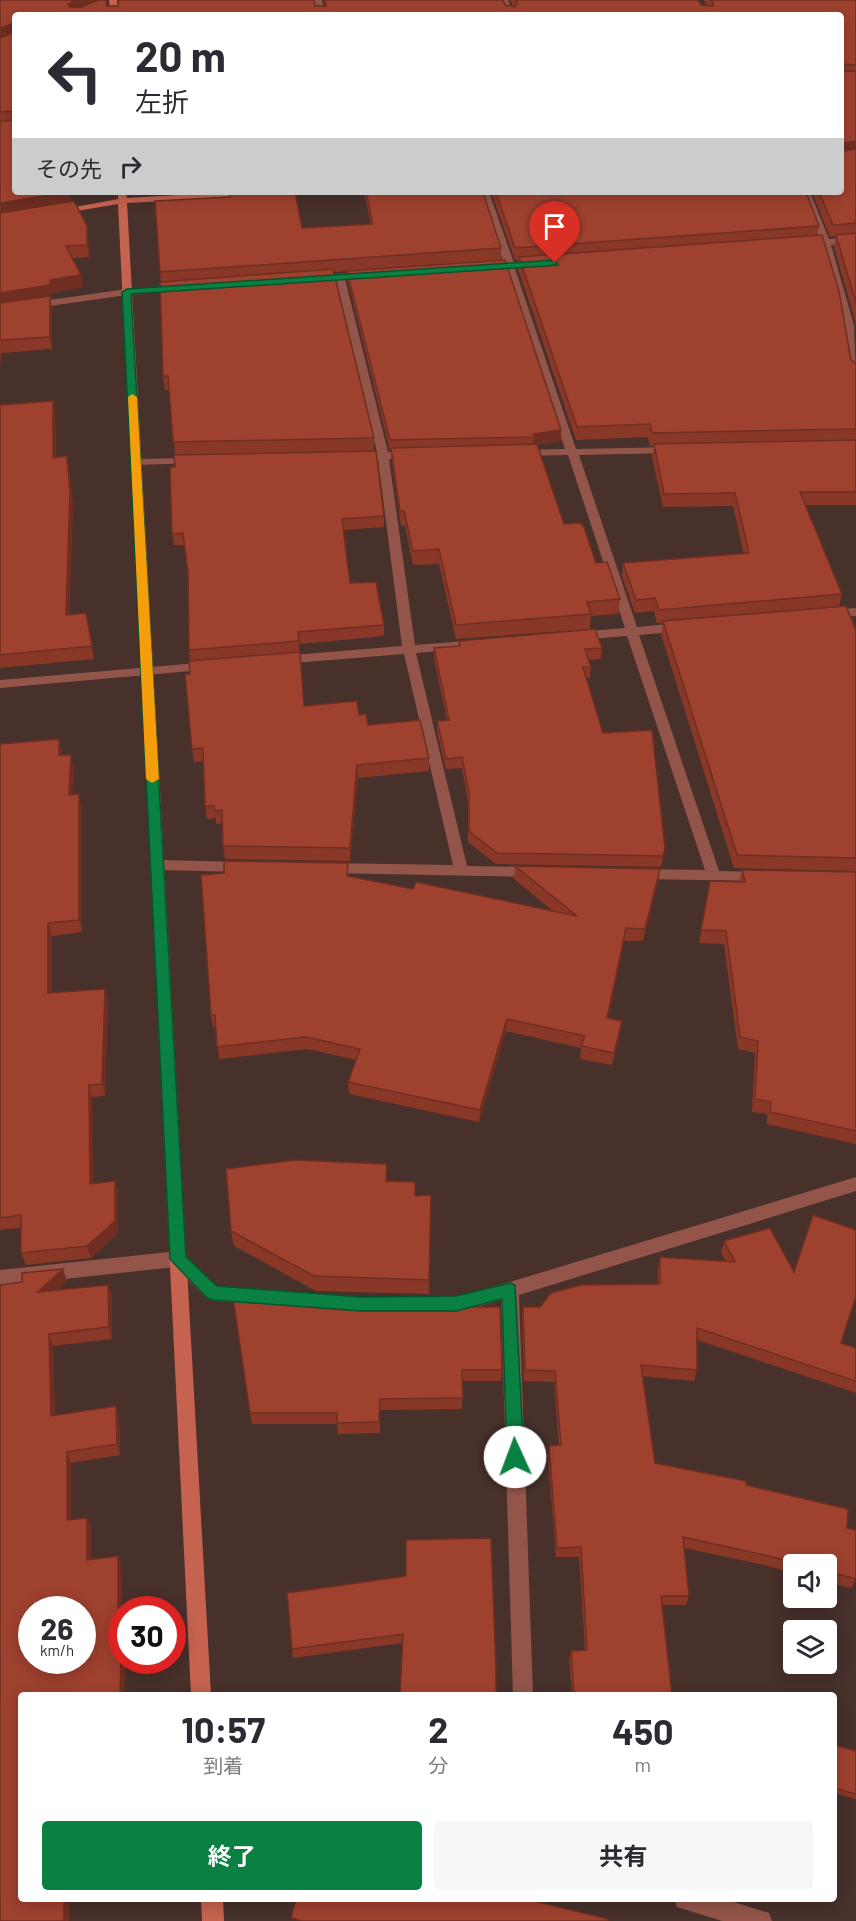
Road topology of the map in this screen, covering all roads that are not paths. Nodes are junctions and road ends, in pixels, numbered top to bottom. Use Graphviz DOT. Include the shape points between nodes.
graph roads {
  1 [pos="114,0"];
  2 [pos="104,4"];
  3 [pos="160,195"];
  4 [pos="486,195"];
  5 [pos="807,195"];
  6 [pos="122,196"];
  7 [pos="44,213"];
  8 [pos="856,240"];
  9 [pos="826,242"];
  10 [pos="791,245"];
  11 [pos="545,264"];
  12 [pos="510,266"];
  13 [pos="476,268"];
  14 [pos="373,274"];
  15 [pos="339,276"];
  16 [pos="304,279"];
  17 [pos="198,287"];
  18 [pos="127,292"];
  19 [pos="0,310"];
  20 [pos="856,372"];
  21 [pos="690,450"];
  22 [pos="572,452"];
  23 [pos="513,453"];
  24 [pos="430,455"];
  25 [pos="383,456"];
  26 [pos="348,457"];
  27 [pos="206,460"];
  28 [pos="136,462"];
  29 [pos="856,612"];
  30 [pos="809,616"];
  31 [pos="691,626"];
  32 [pos="632,632"];
  33 [pos="562,637"];
  34 [pos="491,643"];
  35 [pos="409,650"];
  36 [pos="266,661"];
  37 [pos="218,665"];
  38 [pos="147,671"];
  39 [pos="0,684"];
  40 [pos="157,865"];
  41 [pos="262,867"];
  42 [pos="309,868"];
  43 [pos="461,871"];
  44 [pos="553,873"];
  45 [pos="622,874"];
  46 [pos="714,876"];
  47 [pos="773,877"];
  48 [pos="856,1184"];
  49 [pos="178,1259"];
  50 [pos="0,1278"];
  51 [pos="510,1290"];
  52 [pos="305,1300"];
  53 [pos="420,1304"];
  54 [pos="201,1692"];
  55 [pos="523,1692"];
  56 [pos="212,1902"];
  57 [pos="695,1902"];
  58 [pos="213,1921"];
  59 [pos="761,1921"];
  1 -- 2 [label="street"];
  3 -- 6 [label="street"];
  4 -- 12 [label="street"];
  5 -- 9 [label="street"];
  6 -- 7 [label="street"];
  6 -- 18 [label="street"];
  8 -- 9 [label="street"];
  9 -- 10 [label="street"];
  9 -- 20 [label="street" via="853,335"];
  11 -- 12 [label="street"];
  12 -- 13 [label="street"];
  12 -- 22 [label="street"];
  14 -- 15 [label="street"];
  15 -- 16 [label="street"];
  15 -- 25 [label="street"];
  17 -- 18 [label="street"];
  18 -- 19 [label="street"];
  18 -- 28 [label="street"];
  21 -- 22 [label="street"];
  22 -- 23 [label="street"];
  22 -- 32 [label="street"];
  24 -- 25 [label="street"];
  25 -- 26 [label="street"];
  25 -- 35 [label="street"];
  27 -- 28 [label="street"];
  28 -- 38 [label="street"];
  29 -- 30 [label="street"];
  31 -- 32 [label="street"];
  32 -- 33 [label="street"];
  32 -- 46 [label="street"];
  34 -- 35 [label="street"];
  35 -- 36 [label="street"];
  35 -- 43 [label="street"];
  37 -- 38 [label="street"];
  38 -- 39 [label="street"];
  38 -- 40 [label="street"];
  40 -- 41 [label="street"];
  40 -- 49 [label="street"];
  42 -- 43 [label="street"];
  43 -- 44 [label="street"];
  45 -- 46 [label="street"];
  46 -- 47 [label="street"];
  48 -- 51 [label="street"];
  49 -- 50 [label="street"];
  49 -- 52 [label="street" via="213,1293"];
  49 -- 54 [label="street"];
  51 -- 53 [label="street" via="456,1304"];
  51 -- 55 [label="street"];
  56 -- 58 [label="street"];
  57 -- 59 [label="street"];
}
